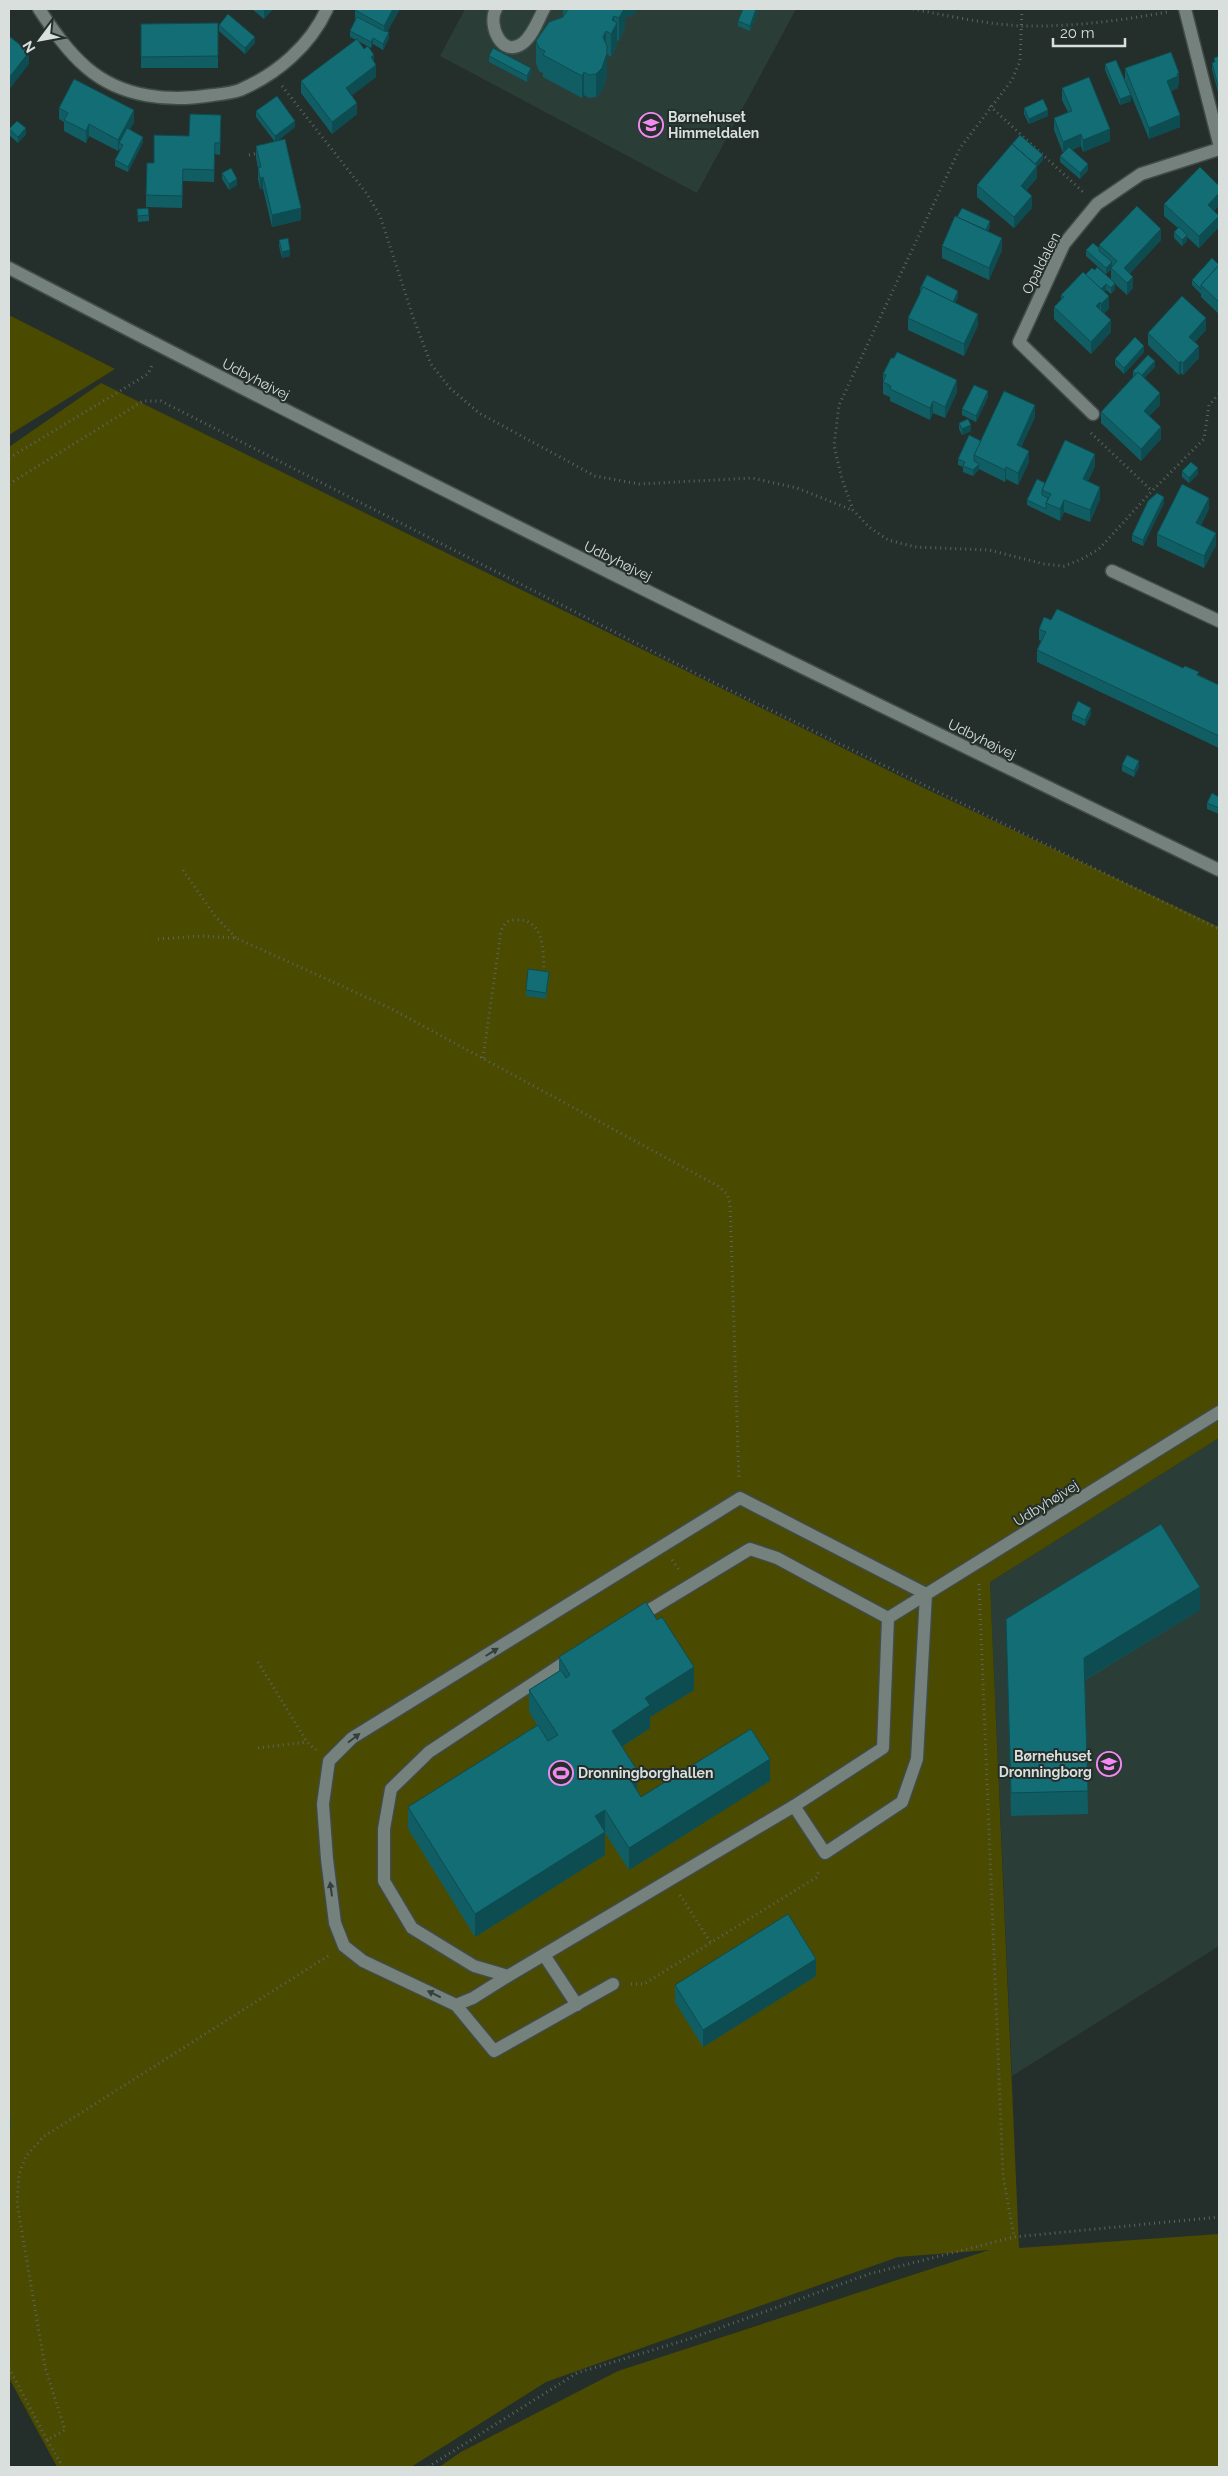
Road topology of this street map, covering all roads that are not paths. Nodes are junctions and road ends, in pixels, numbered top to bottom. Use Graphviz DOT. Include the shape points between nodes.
graph roads {
  1 [pos="39,9"];
  2 [pos="327,9"];
  3 [pos="496,9"];
  4 [pos="544,9"];
  5 [pos="1180,10"];
  6 [pos="1219,143"];
  7 [pos="1219,149"];
  8 [pos="9,268"];
  9 [pos="1093,414"];
  10 [pos="1112,571"];
  11 [pos="1219,621"];
  12 [pos="1219,870"];
  13 [pos="1219,1412"];
  14 [pos="926,1594"];
  15 [pos="888,1618"];
  16 [pos="794,1806"];
  17 [pos="544,1955"];
  18 [pos="508,1976"];
  19 [pos="613,1984"];
  20 [pos="577,2004"];
  21 [pos="456,2005"];
  1 -- 2 [label="street" via="63,44 88,69 111,83 157,98 187,99 238,91 272,73 297,53 320,24"];
  3 -- 4 [label="street" via="494,29 498,39 505,45 514,46 522,44 529,36"];
  5 -- 6 [label="street"];
  7 -- 9 [label="street, Opaldalen" via="1141,174 1097,204 1064,244 1019,342"];
  8 -- 12 [label="street, Udbyhøjvej" via="351,445"];
  10 -- 11 [label="street"];
  13 -- 14 [label="street, Udbyhøjvej"];
  14 -- 15 [label="street, Udbyhøjvej"];
  14 -- 16 [label="street" via="917,1759 902,1802 825,1853"];
  21 -- 14 [label="street, one-way" via="363,1961 344,1946 335,1922 326,1859 323,1804 329,1762 352,1738 740,1498"];
  15 -- 16 [label="street" via="883,1748"];
  15 -- 18 [label="street" via="777,1558 750,1549 582,1651 429,1752 391,1789 384,1829 384,1882 412,1928 474,1966"];
  16 -- 17 [label="street"];
  17 -- 18 [label="street"];
  17 -- 20 [label="street"];
  18 -- 21 [label="street"];
  19 -- 20 [label="street"];
  20 -- 21 [label="street" via="494,2052"];
}
